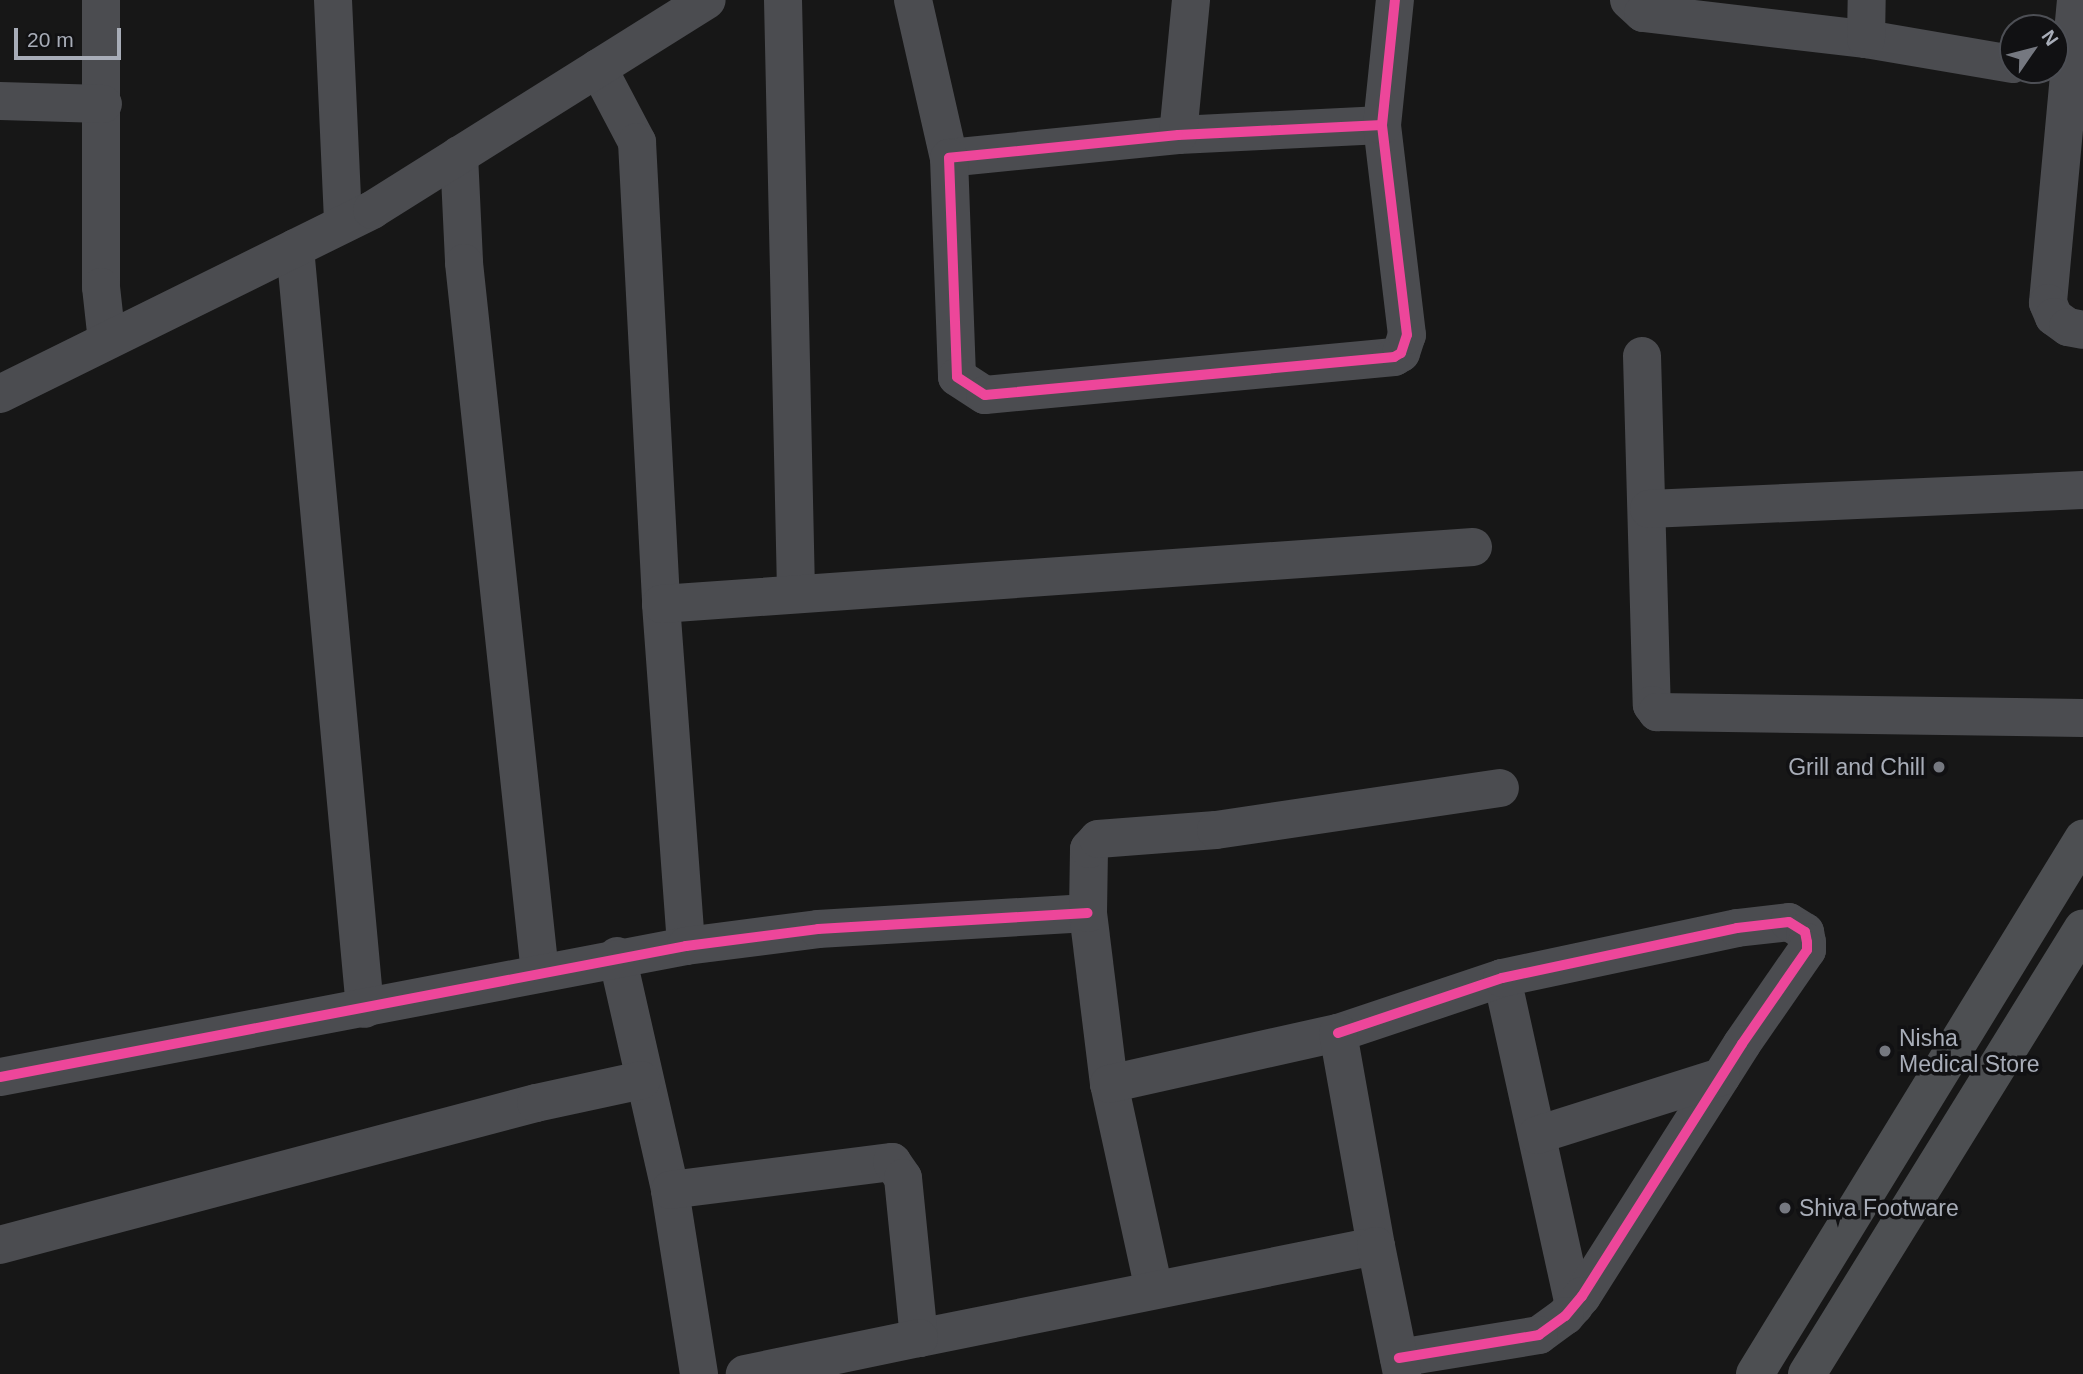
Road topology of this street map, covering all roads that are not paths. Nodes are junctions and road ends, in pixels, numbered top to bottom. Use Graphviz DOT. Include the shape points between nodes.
graph roads {
  1 [pos="101,0"];
  2 [pos="333,0"];
  3 [pos="707,0"];
  4 [pos="783,0"];
  5 [pos="913,0"];
  6 [pos="1191,0"];
  7 [pos="1395,0"];
  8 [pos="1629,0"];
  9 [pos="1867,0"];
  10 [pos="2076,0"];
  11 [pos="2069,28"];
  12 [pos="1866,39"];
  13 [pos="1999,62"];
  14 [pos="598,68"];
  15 [pos="2057,84"];
  16 [pos="0,101"];
  17 [pos="103,104"];
  18 [pos="1382,125"];
  19 [pos="1178,135"];
  20 [pos="459,155"];
  21 [pos="949,158"];
  22 [pos="343,224"];
  23 [pos="295,248"];
  24 [pos="2083,330"];
  25 [pos="107,341"];
  26 [pos="1642,356"];
  27 [pos="0,394"];
  28 [pos="2083,490"];
  29 [pos="1649,509"];
  30 [pos="1473,547"];
  31 [pos="796,593"];
  32 [pos="661,604"];
  33 [pos="2083,718"];
  34 [pos="1500,788"];
  35 [pos="2083,839"];
  36 [pos="1088,913"];
  37 [pos="2083,928"];
  38 [pos="686,946"];
  39 [pos="617,956"];
  40 [pos="540,973"];
  41 [pos="1502,978"];
  42 [pos="365,1009"];
  43 [pos="1338,1033"];
  44 [pos="0,1077"];
  45 [pos="1721,1077"];
  46 [pos="642,1080"];
  47 [pos="1109,1084"];
  48 [pos="1537,1135"];
  49 [pos="670,1190"];
  50 [pos="0,1245"];
  51 [pos="1376,1246"];
  52 [pos="1154,1290"];
  53 [pos="1574,1306"];
  54 [pos="919,1338"];
  55 [pos="1400,1366"];
  56 [pos="699,1374"];
  57 [pos="745,1374"];
  58 [pos="1755,1374"];
  59 [pos="1807,1374"];
  1 -- 17 [label="street"];
  2 -- 22 [label="street"];
  3 -- 14 [label="street"];
  4 -- 31 [label="street"];
  5 -- 21 [label="street"];
  6 -- 19 [label="street"];
  7 -- 18 [label="street"];
  8 -- 12 [label="street" via="1643,13"];
  9 -- 12 [label="street"];
  10 -- 11 [label="street"];
  12 -- 13 [label="street"];
  14 -- 20 [label="street"];
  14 -- 32 [label="street" via="637,142"];
  15 -- 24 [label="street" via="2048,303 2054,317"];
  16 -- 17 [label="street"];
  17 -- 25 [label="street" via="101,286"];
  18 -- 19 [label="street"];
  18 -- 21 [label="street" via="1407,335 1401,353 985,395 957,377"];
  19 -- 21 [label="street"];
  20 -- 22 [label="street"];
  20 -- 40 [label="street" via="464,263"];
  22 -- 23 [label="street"];
  23 -- 25 [label="street"];
  23 -- 42 [label="street"];
  25 -- 27 [label="street"];
  26 -- 29 [label="street"];
  28 -- 29 [label="street"];
  29 -- 33 [label="street" via="1652,705 1657,712"];
  30 -- 31 [label="street"];
  31 -- 32 [label="street"];
  32 -- 38 [label="street"];
  34 -- 36 [label="street" via="1216,830 1106,836 1090,849"];
  35 -- 58 [label="main road"];
  36 -- 38 [label="street" via="818,929"];
  36 -- 47 [label="street"];
  37 -- 59 [label="main road"];
  38 -- 39 [label="street"];
  39 -- 40 [label="street"];
  39 -- 46 [label="street"];
  40 -- 42 [label="street"];
  41 -- 43 [label="street"];
  41 -- 45 [label="street" via="1737,928 1789,922 1805,932 1807,950"];
  41 -- 48 [label="street"];
  42 -- 44 [label="street"];
  43 -- 47 [label="street"];
  43 -- 51 [label="street"];
  45 -- 48 [label="street"];
  45 -- 53 [label="street"];
  46 -- 49 [label="street"];
  46 -- 50 [label="street" via="536,1103"];
  47 -- 52 [label="street"];
  48 -- 53 [label="street"];
  49 -- 54 [label="street" via="892,1163 902,1178"];
  49 -- 56 [label="street"];
  51 -- 52 [label="street"];
  51 -- 55 [label="street"];
  52 -- 54 [label="street"];
  53 -- 55 [label="street" via="1539,1335"];
  54 -- 57 [label="street"];
}
